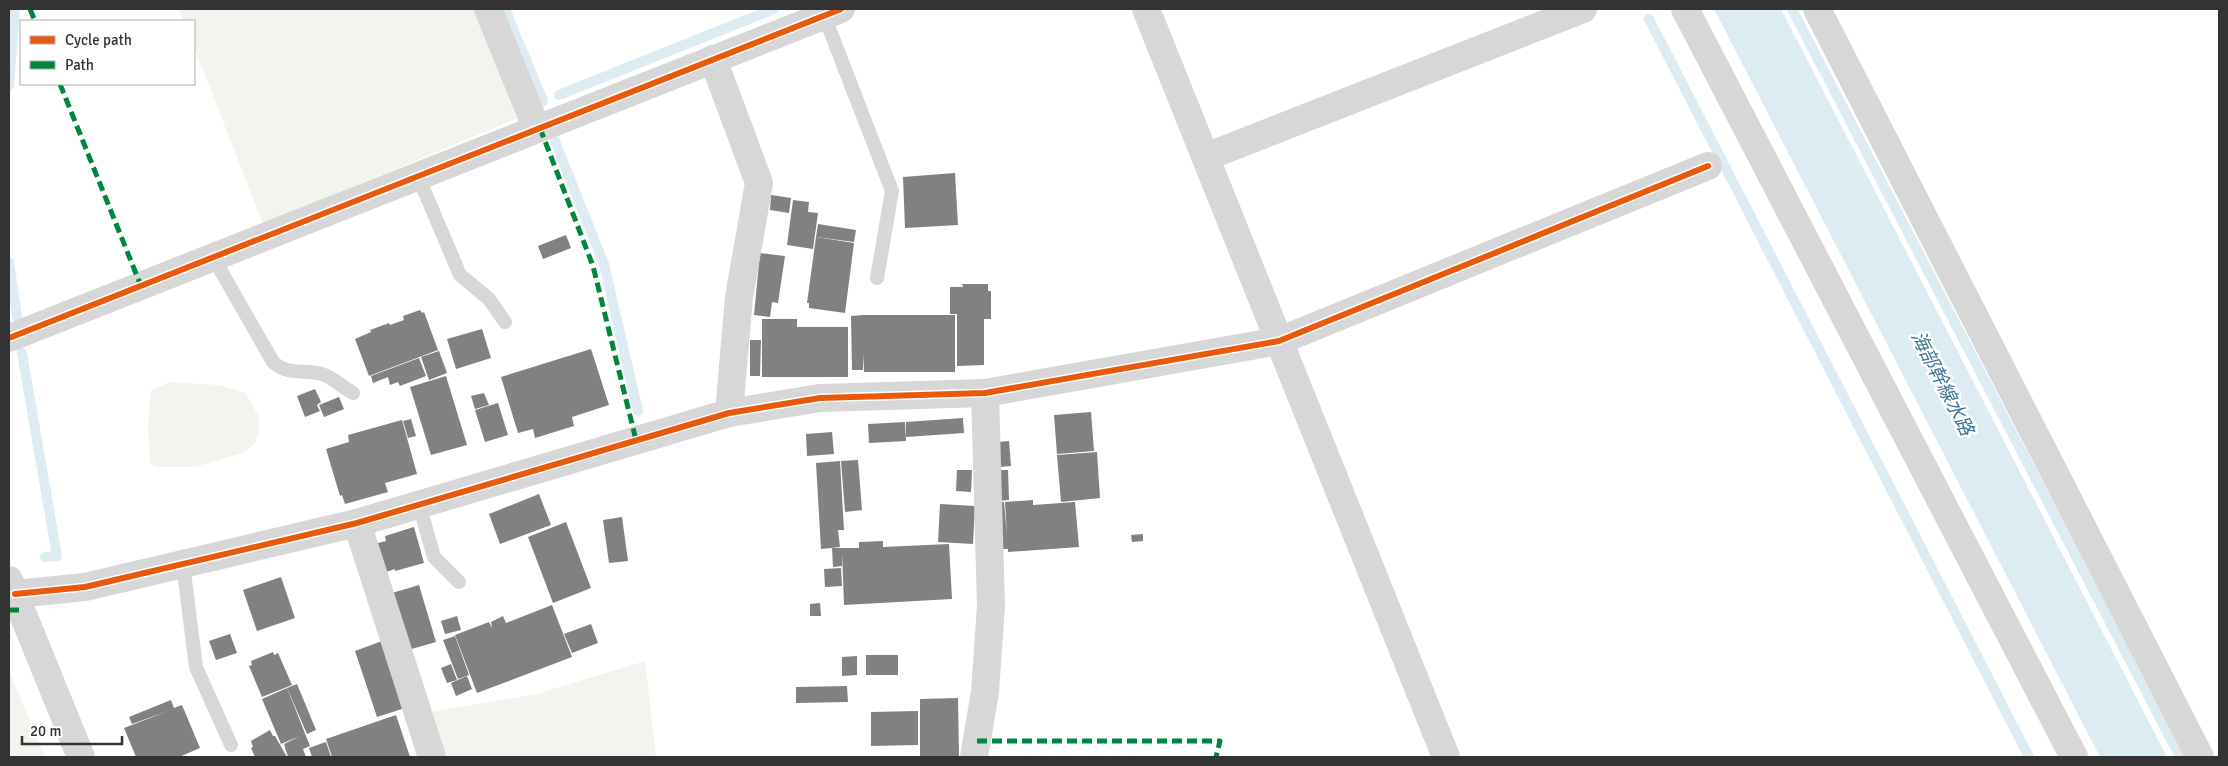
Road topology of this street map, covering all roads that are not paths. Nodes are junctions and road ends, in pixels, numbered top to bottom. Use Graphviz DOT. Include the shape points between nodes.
graph roads {
  1 [pos="488,9"];
  2 [pos="1146,9"];
  3 [pos="1583,9"];
  4 [pos="1685,9"];
  5 [pos="1817,9"];
  6 [pos="833,12"];
  7 [pos="713,59"];
  8 [pos="537,129"];
  9 [pos="1206,158"];
  10 [pos="1708,166"];
  11 [pos="418,176"];
  12 [pos="213,257"];
  13 [pos="877,278"];
  14 [pos="505,322"];
  15 [pos="9,338"];
  16 [pos="1279,341"];
  17 [pos="353,393"];
  18 [pos="985,393"];
  19 [pos="729,413"];
  20 [pos="419,504"];
  21 [pos="357,522"];
  22 [pos="183,564"];
  23 [pos="459,582"];
  24 [pos="12,587"];
  25 [pos="231,745"];
  26 [pos="80,757"];
  27 [pos="432,757"];
  28 [pos="974,757"];
  29 [pos="1446,757"];
  30 [pos="2074,757"];
  31 [pos="2200,757"];
  1 -- 8 [label="street"];
  2 -- 9 [label="street"];
  3 -- 9 [label="street"];
  4 -- 30 [label="street"];
  5 -- 31 [label="street"];
  6 -- 7 [label="street"];
  6 -- 13 [label="lane" via="892,191"];
  7 -- 8 [label="street"];
  7 -- 19 [label="street" via="759,183 740,297"];
  8 -- 11 [label="street"];
  9 -- 16 [label="street"];
  10 -- 16 [label="street"];
  11 -- 12 [label="street"];
  11 -- 14 [label="lane" via="460,276 489,299"];
  12 -- 15 [label="street"];
  12 -- 17 [label="lane" via="279,368 323,374"];
  16 -- 18 [label="street"];
  16 -- 29 [label="street"];
  18 -- 19 [label="street" via="820,398"];
  18 -- 28 [label="street" via="991,606 985,692"];
  19 -- 20 [label="street"];
  20 -- 21 [label="street"];
  20 -- 23 [label="lane" via="434,557"];
  21 -- 22 [label="street"];
  21 -- 27 [label="street"];
  22 -- 24 [label="street" via="85,587"];
  22 -- 25 [label="lane" via="196,668"];
  24 -- 26 [label="street"];
}
